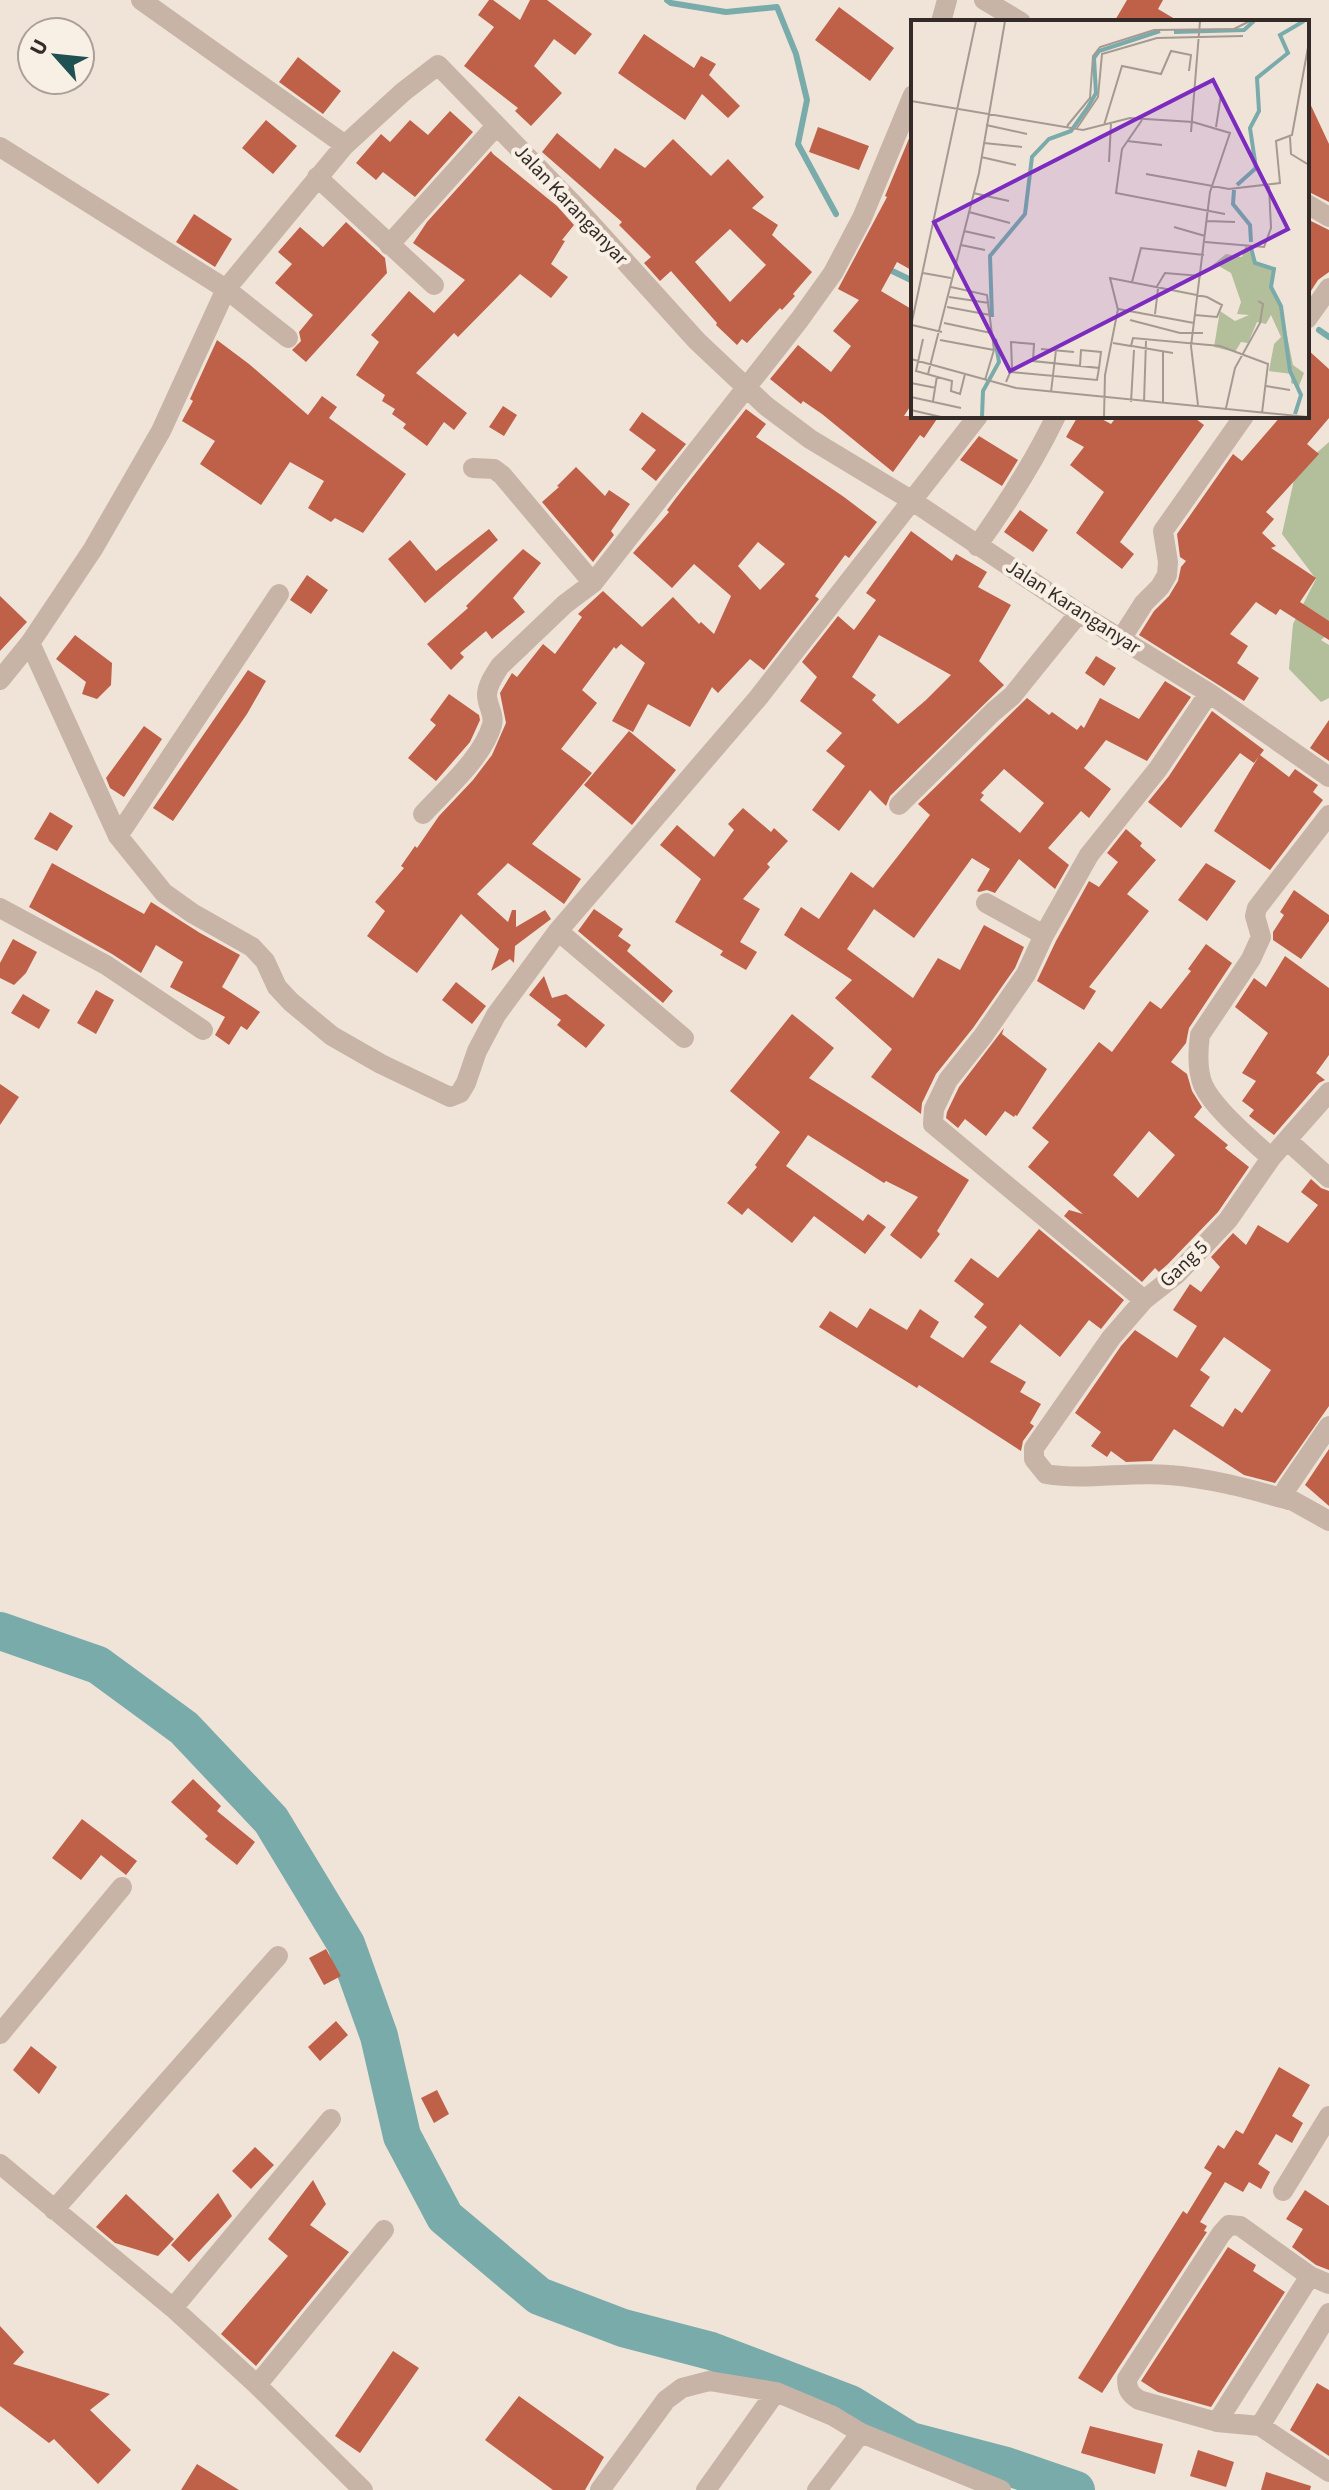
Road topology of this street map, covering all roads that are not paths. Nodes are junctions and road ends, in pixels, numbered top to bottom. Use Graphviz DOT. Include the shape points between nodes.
graph roads {
  1 [pos="141,0"];
  2 [pos="947,0"];
  3 [pos="984,0"];
  4 [pos="942,20"];
  5 [pos="1018,20"];
  6 [pos="911,100"];
  7 [pos="496,126"];
  8 [pos="345,145"];
  9 [pos="0,147"];
  10 [pos="317,177"];
  11 [pos="1309,205"];
  12 [pos="1329,217"];
  13 [pos="389,245"];
  14 [pos="434,285"];
  15 [pos="1329,288"];
  16 [pos="226,289"];
  17 [pos="1309,316"];
  18 [pos="288,338"];
  19 [pos="747,388"];
  20 [pos="976,418"];
  21 [pos="1055,418"];
  22 [pos="1243,418"];
  23 [pos="473,468"];
  24 [pos="911,500"];
  25 [pos="977,546"];
  26 [pos="593,583"];
  27 [pos="279,594"];
  28 [pos="1079,613"];
  29 [pos="1121,639"];
  30 [pos="30,643"];
  31 [pos="0,680"];
  32 [pos="1209,693"];
  33 [pos="1329,777"];
  34 [pos="899,805"];
  35 [pos="423,814"];
  36 [pos="1329,815"];
  37 [pos="118,836"];
  38 [pos="986,903"];
  39 [pos="0,908"];
  40 [pos="558,931"];
  41 [pos="1044,935"];
  42 [pos="203,1030"];
  43 [pos="684,1038"];
  44 [pos="1329,1092"];
  45 [pos="1287,1140"];
  46 [pos="1271,1158"];
  47 [pos="1329,1178"];
  48 [pos="1144,1300"];
  49 [pos="1329,1426"];
  50 [pos="1288,1494"];
  51 [pos="1329,1521"];
  52 [pos="122,1887"];
  53 [pos="278,1956"];
  54 [pos="0,2034"];
  55 [pos="1329,2116"];
  56 [pos="331,2119"];
  57 [pos="0,2164"];
  58 [pos="1283,2191"];
  59 [pos="54,2210"];
  60 [pos="384,2230"];
  61 [pos="1320,2280"];
  62 [pos="173,2308"];
  63 [pos="1329,2313"];
  64 [pos="257,2385"];
  65 [pos="776,2392"];
  66 [pos="1217,2422"];
  67 [pos="1260,2426"];
  68 [pos="861,2433"];
  69 [pos="1329,2472"];
  70 [pos="993,2489"];
  71 [pos="363,2490"];
  72 [pos="600,2490"];
  73 [pos="706,2490"];
  74 [pos="817,2490"];
  1 -- 8 [label="street"];
  2 -- 4 [label="street"];
  3 -- 5 [label="street"];
  6 -- 19 [label="street" via="841,261"];
  7 -- 8 [label="street, Jalan Karanganyar" via="438,65"];
  7 -- 13 [label="street"];
  7 -- 19 [label="street, Jalan Karanganyar"];
  8 -- 10 [label="street, Jalan Karanganyar"];
  9 -- 16 [label="street"];
  10 -- 13 [label="street"];
  10 -- 16 [label="street, Jalan Karanganyar"];
  11 -- 12 [label="street"];
  13 -- 14 [label="street"];
  15 -- 17 [label="street"];
  16 -- 18 [label="street"];
  16 -- 30 [label="street, Jalan Karanganyar" via="161,431 93,549"];
  19 -- 24 [label="street, Jalan Karanganyar" via="810,439"];
  19 -- 26 [label="street"];
  20 -- 24 [label="street"];
  21 -- 25 [label="street" via="1035,459"];
  22 -- 29 [label="street" via="1163,531 1167,575"];
  23 -- 26 [label="street" via="502,475"];
  24 -- 25 [label="street, Jalan Karanganyar"];
  24 -- 40 [label="street" via="758,698"];
  25 -- 28 [label="street, Jalan Karanganyar"];
  26 -- 35 [label="street" via="500,666 487,696 493,718 487,738"];
  27 -- 37 [label="street"];
  28 -- 29 [label="street, Jalan Karanganyar"];
  28 -- 34 [label="street" via="1012,696"];
  29 -- 32 [label="street, Jalan Karanganyar"];
  30 -- 31 [label="street, Jalan Karanganyar"];
  30 -- 37 [label="street"];
  32 -- 33 [label="street, Jalan Karanganyar"];
  32 -- 41 [label="street" via="1158,769 1089,855"];
  36 -- 46 [label="street" via="1257,908 1261,937 1200,1035 1199,1070 1205,1088"];
  37 -- 40 [label="street" via="177,904 252,947 277,987 310,1019 381,1064 450,1097 460,1093 496,1015"];
  38 -- 41 [label="street"];
  39 -- 42 [label="street" via="106,965"];
  40 -- 43 [label="street"];
  41 -- 48 [label="street" via="1026,974 948,1080 933,1124"];
  44 -- 45 [label="street, Gang 5"];
  45 -- 46 [label="street, Gang 5"];
  45 -- 47 [label="street"];
  46 -- 48 [label="street, Gang 5" via="1228,1220"];
  48 -- 50 [label="street, Gang 5" via="1040,1437 1034,1459 1046,1474 1070,1478 1166,1474"];
  49 -- 50 [label="street"];
  50 -- 51 [label="street"];
  52 -- 54 [label="street"];
  53 -- 59 [label="street"];
  55 -- 58 [label="street"];
  56 -- 62 [label="street"];
  57 -- 59 [label="street"];
  59 -- 62 [label="street"];
  60 -- 64 [label="street"];
  61 -- 66 [label="street"];
  61 -- 66 [label="street" via="1240,2226 1229,2225 1221,2234 1127,2379 1131,2395 1139,2400"];
  62 -- 64 [label="street"];
  63 -- 67 [label="street"];
  64 -- 71 [label="street"];
  65 -- 68 [label="street"];
  65 -- 72 [label="street" via="709,2381 682,2388 652,2417"];
  65 -- 73 [label="street"];
  66 -- 67 [label="street"];
  67 -- 69 [label="street"];
  68 -- 70 [label="street"];
  68 -- 74 [label="street"];
}
